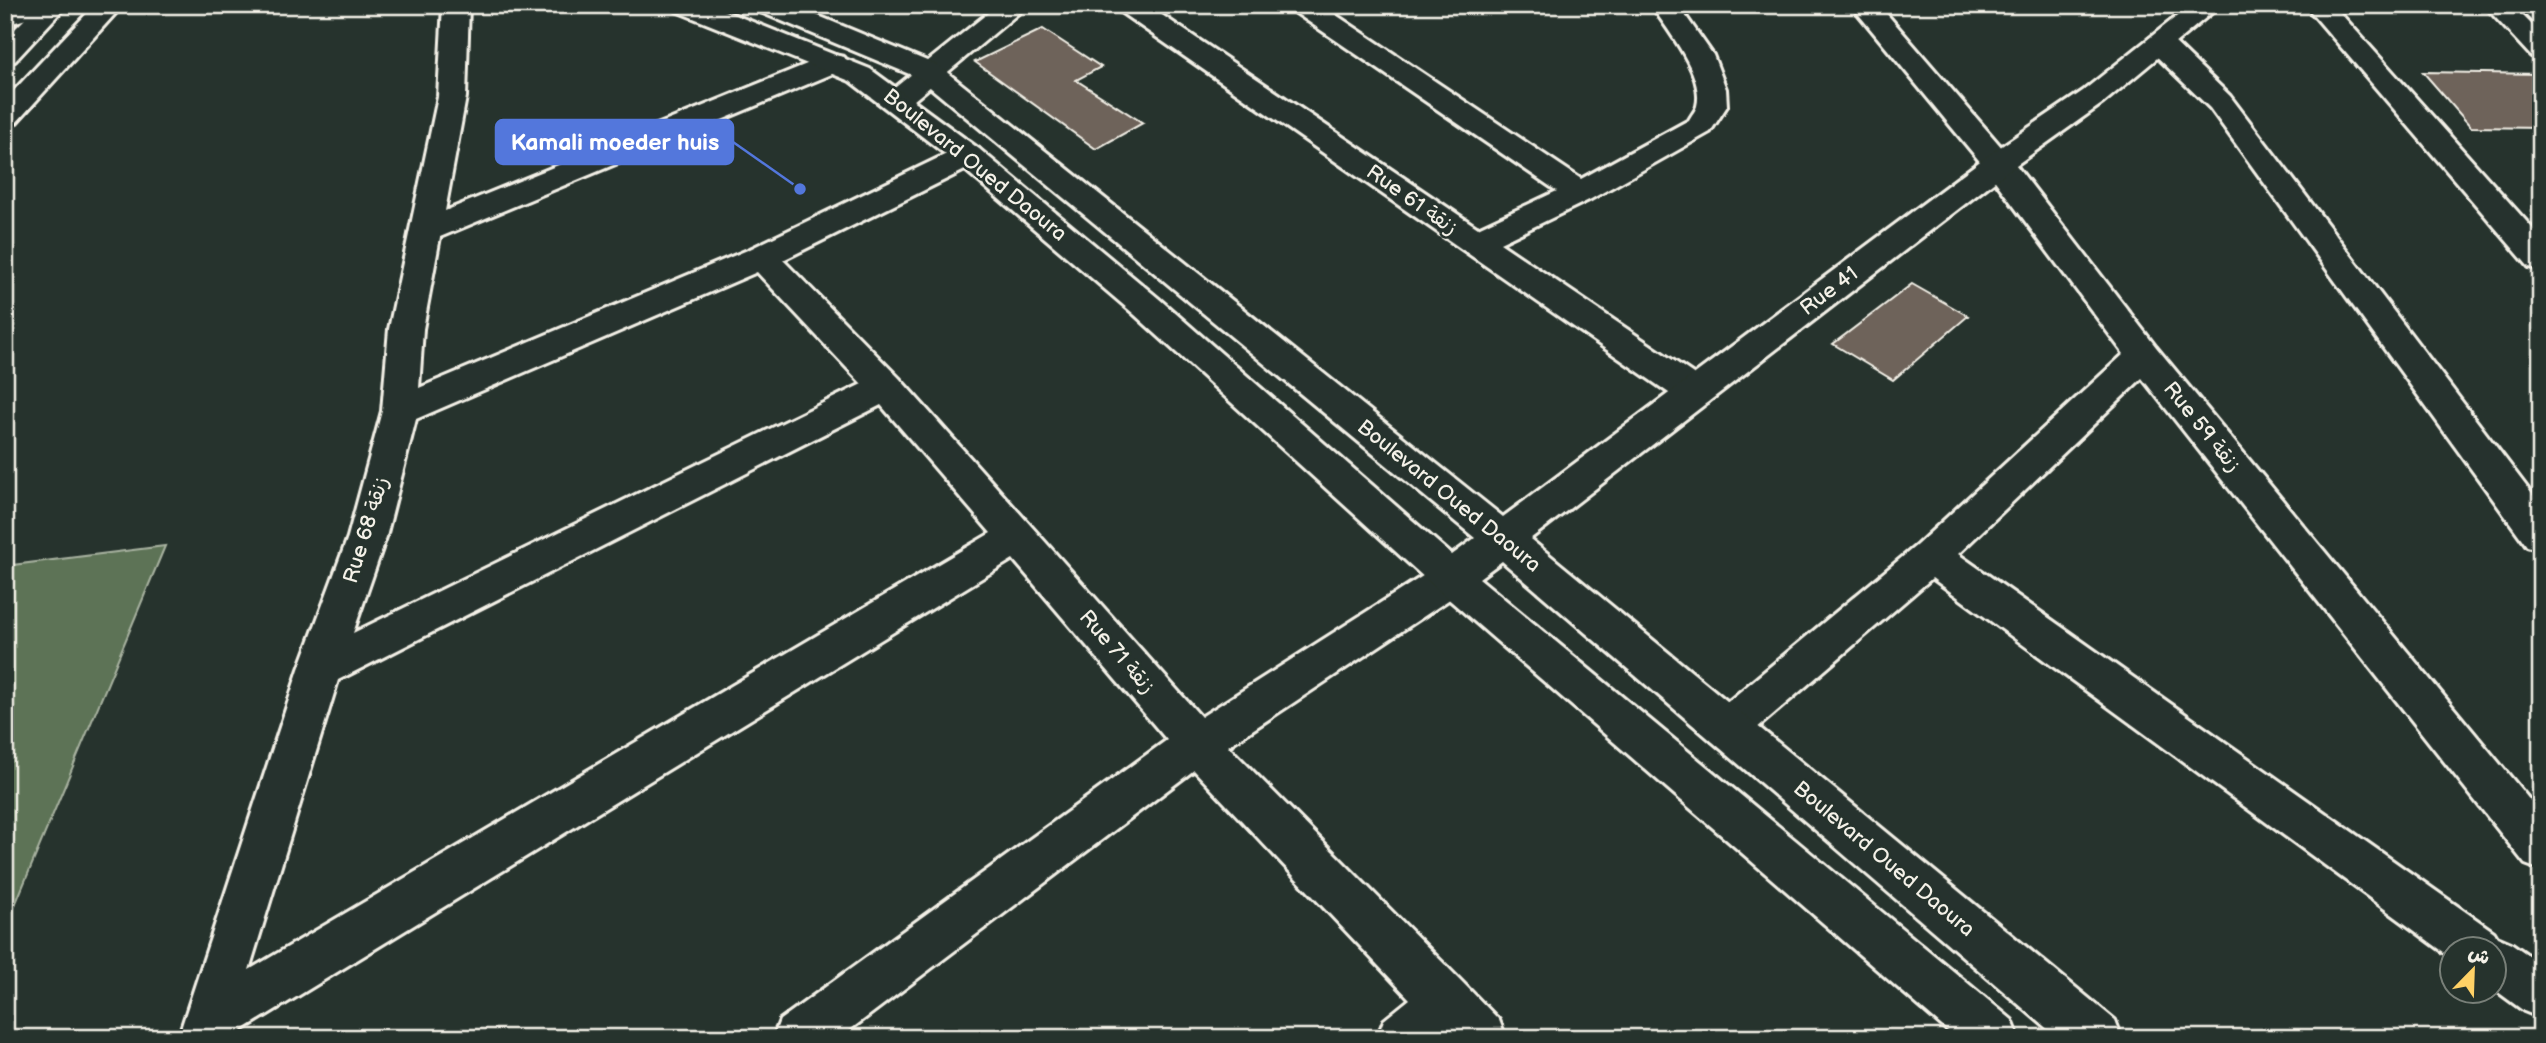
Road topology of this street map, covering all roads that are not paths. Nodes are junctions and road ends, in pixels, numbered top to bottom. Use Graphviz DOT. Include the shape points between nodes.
graph roads {
  1 [pos="45,5"];
  2 [pos="54,5"];
  3 [pos="110,5"];
  4 [pos="456,5"];
  5 [pos="687,5"];
  6 [pos="768,5"];
  7 [pos="1015,5"];
  8 [pos="1129,5"];
  9 [pos="1303,5"];
  10 [pos="1664,5"];
  11 [pos="1864,5"];
  12 [pos="2208,5"];
  13 [pos="2318,5"];
  14 [pos="2497,5"];
  15 [pos="5,17"];
  16 [pos="2160,44"];
  17 [pos="2541,50"];
  18 [pos="5,55"];
  19 [pos="834,63"];
  20 [pos="929,72"];
  21 [pos="897,100"];
  22 [pos="5,118"];
  23 [pos="968,156"];
  24 [pos="1998,163"];
  25 [pos="1580,192"];
  26 [pos="425,231"];
  27 [pos="1474,243"];
  28 [pos="762,257"];
  29 [pos="2541,259"];
  30 [pos="2144,356"];
  31 [pos="886,387"];
  32 [pos="1695,393"];
  33 [pos="400,411"];
  34 [pos="2541,535"];
  35 [pos="1017,537"];
  36 [pos="1503,539"];
  37 [pos="1931,556"];
  38 [pos="1451,578"];
  39 [pos="320,669"];
  40 [pos="1727,728"];
  41 [pos="1197,743"];
  42 [pos="2541,849"];
  43 [pos="2458,934"];
  44 [pos="2508,970"];
  45 [pos="2541,994"];
  46 [pos="1446,1000"];
  47 [pos="206,1030"];
  48 [pos="798,1038"];
  49 [pos="1402,1038"];
  50 [pos="1481,1038"];
  51 [pos="1994,1038"];
  52 [pos="2097,1038"];
  1 -- 15 [label="street"];
  2 -- 18 [label="street"];
  3 -- 22 [label="street"];
  4 -- 26 [label="street, Rue 68 زنقة" via="452,97"];
  5 -- 19 [label="street, Boulevard Oued Daoura"];
  6 -- 20 [label="street, Boulevard Oued Daoura"];
  7 -- 20 [label="street"];
  8 -- 27 [label="street, Rue 61 زنقة"];
  9 -- 25 [label="street"];
  10 -- 25 [label="street" via="1699,55 1712,89 1712,106 1700,126"];
  11 -- 24 [label="street, Rue 59 زنقة"];
  12 -- 16 [label="street, Rue 41"];
  13 -- 29 [label="street"];
  14 -- 17 [label="street"];
  16 -- 24 [label="street, Rue 41"];
  16 -- 34 [label="street" via="2220,102"];
  19 -- 21 [label="street, Boulevard Oued Daoura"];
  19 -- 26 [label="street"];
  20 -- 21 [label="street"];
  20 -- 36 [label="street, Boulevard Oued Daoura"];
  21 -- 23 [label="street, Boulevard Oued Daoura"];
  23 -- 28 [label="street"];
  23 -- 38 [label="street, Boulevard Oued Daoura" via="1146,306"];
  24 -- 30 [label="street, Rue 59 زنقة"];
  24 -- 32 [label="street, Rue 41"];
  25 -- 27 [label="street"];
  26 -- 33 [label="street, Rue 68 زنقة" via="406,329"];
  27 -- 32 [label="street, Rue 61 زنقة"];
  28 -- 31 [label="street, Rue 71 زنقة"];
  28 -- 33 [label="street"];
  30 -- 37 [label="street"];
  30 -- 42 [label="street, Rue 59 زنقة"];
  31 -- 35 [label="street, Rue 71 زنقة"];
  31 -- 39 [label="street"];
  32 -- 36 [label="street, Rue 41"];
  33 -- 39 [label="street, Rue 68 زنقة" via="367,537"];
  35 -- 41 [label="street, Rue 71 زنقة"];
  35 -- 47 [label="street"];
  36 -- 38 [label="street, Rue 41"];
  36 -- 40 [label="street, Boulevard Oued Daoura"];
  37 -- 40 [label="street"];
  37 -- 43 [label="street"];
  38 -- 41 [label="street, Rue 41"];
  38 -- 51 [label="street, Boulevard Oued Daoura"];
  39 -- 47 [label="street, Rue 68 زنقة"];
  40 -- 52 [label="street, Boulevard Oued Daoura"];
  41 -- 46 [label="street, Rue 71 زنقة"];
  41 -- 48 [label="street, Rue 41"];
  44 -- 45 [label="street"];
  46 -- 49 [label="street"];
  46 -- 50 [label="street, Rue 71 زنقة"];
}
